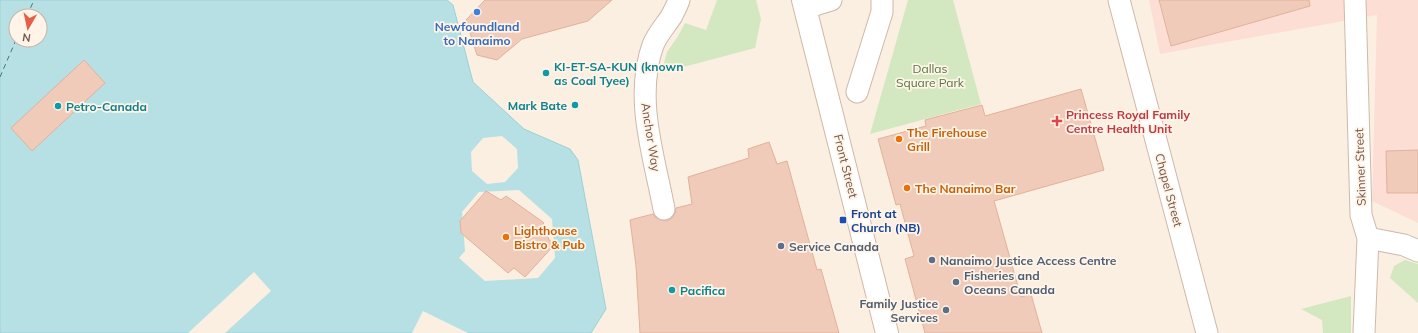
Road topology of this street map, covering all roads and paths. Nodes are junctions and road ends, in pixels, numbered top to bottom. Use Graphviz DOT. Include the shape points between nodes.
graph roads {
  1 [pos="679,0"];
  2 [pos="831,0"];
  3 [pos="882,0"];
  4 [pos="1119,0"];
  5 [pos="1355,0"];
  6 [pos="804,4"];
  7 [pos="857,92"];
  8 [pos="664,209"];
  9 [pos="1368,238"];
  10 [pos="1418,251"];
  11 [pos="887,333"];
  12 [pos="1207,333"];
  13 [pos="1364,333"];
  1 -- 8 [label="street, Anchor Way" via="654,43 647,62 645,83 646,121"];
  2 -- 6 [label="street"];
  3 -- 7 [label="street" via="882,12"];
  4 -- 12 [label="street, Chapel Street"];
  5 -- 9 [label="street, Skinner Street" via="1361,215"];
  6 -- 11 [label="street, Front Street"];
  9 -- 10 [label="street" via="1404,245"];
  9 -- 13 [label="street, Skinner Street"];
}
